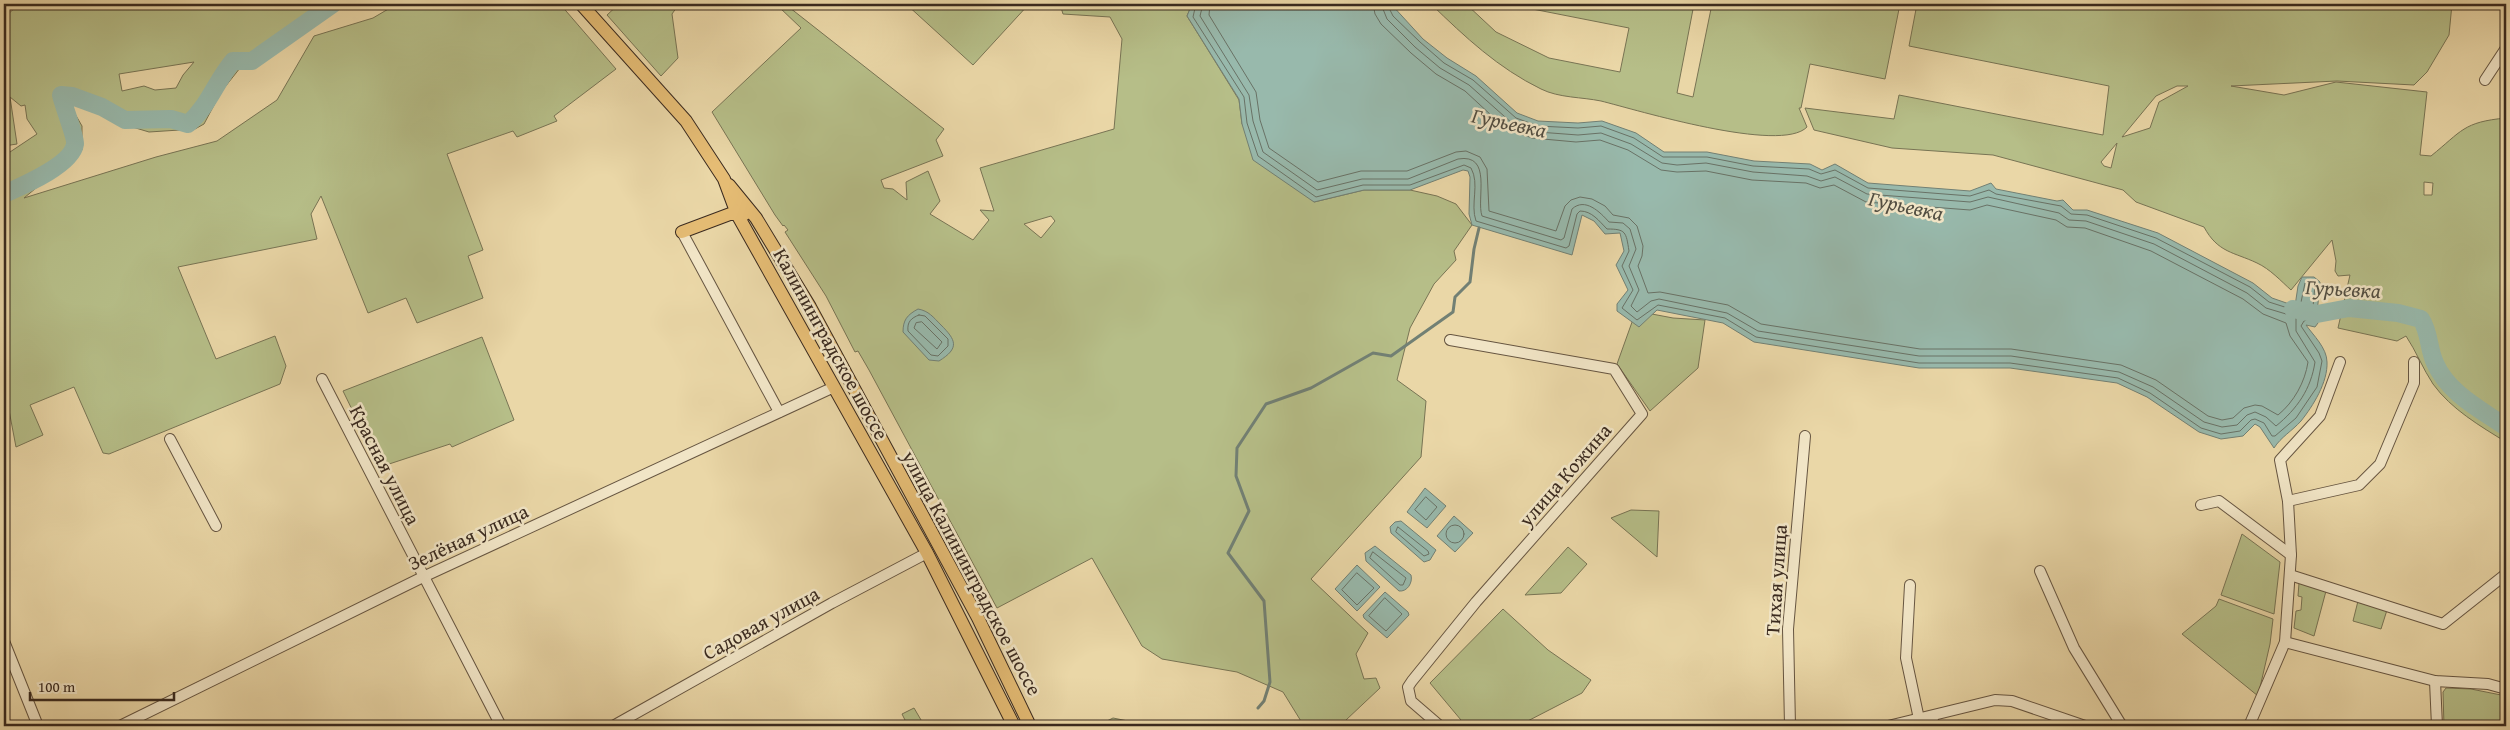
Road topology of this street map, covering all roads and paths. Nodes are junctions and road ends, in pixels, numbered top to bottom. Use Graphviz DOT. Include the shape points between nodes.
graph roads {
  1 [pos="581,4"];
  2 [pos="2506,48"];
  3 [pos="2485,80"];
  4 [pos="729,187"];
  5 [pos="734,212"];
  6 [pos="716,218"];
  7 [pos="762,228"];
  8 [pos="682,232"];
  9 [pos="1450,340"];
  10 [pos="2340,362"];
  11 [pos="2414,362"];
  12 [pos="322,379"];
  13 [pos="834,387"];
  14 [pos="779,412"];
  15 [pos="1805,436"];
  16 [pos="170,439"];
  17 [pos="2288,501"];
  18 [pos="2202,505"];
  19 [pos="216,526"];
  20 [pos="927,553"];
  21 [pos="2291,555"];
  22 [pos="2040,571"];
  23 [pos="2506,574"];
  24 [pos="2290,575"];
  25 [pos="423,577"];
  26 [pos="1910,585"];
  27 [pos="4,641"];
  28 [pos="2285,642"];
  29 [pos="2435,681"];
  30 [pos="2506,689"];
  31 [pos="1919,719"];
  32 [pos="1933,721"];
  33 [pos="38,726"];
  34 [pos="120,726"];
  35 [pos="501,726"];
  36 [pos="613,726"];
  37 [pos="1014,726"];
  38 [pos="1030,726"];
  39 [pos="1440,726"];
  40 [pos="1790,726"];
  41 [pos="1888,726"];
  42 [pos="2084,726"];
  43 [pos="2122,726"];
  44 [pos="2249,726"];
  45 [pos="2437,726"];
  1 -- 4 [label="main road" via="686,121"];
  2 -- 3 [label="street"];
  4 -- 5 [label="main road"];
  4 -- 6 [label="main road"];
  4 -- 7 [label="main road, улица Калининградское шоссе"];
  5 -- 6 [label="main road"];
  5 -- 7 [label="main road, улица Калининградское шоссе" via="745,214"];
  5 -- 13 [label="main road, Калининградское шоссе"];
  6 -- 8 [label="main road"];
  7 -- 38 [label="main road, улица Калининградское шоссе" via="810,307 978,618"];
  8 -- 14 [label="street"];
  9 -- 39 [label="street, улица Кожина" via="1614,369 1642,414 1415,676 1408,687 1411,700"];
  10 -- 17 [label="street" via="2320,416 2280,460"];
  11 -- 17 [label="street" via="2414,383 2380,464 2359,485"];
  12 -- 25 [label="street, Красная улица"];
  13 -- 14 [label="street, Зелёная улица"];
  13 -- 20 [label="main road, Калининградское шоссе"];
  14 -- 25 [label="street, Зелёная улица"];
  15 -- 40 [label="street, Тихая улица" via="1788,629"];
  16 -- 19 [label="street"];
  17 -- 21 [label="street"];
  18 -- 21 [label="street" via="2219,501"];
  20 -- 36 [label="street, Садовая улица"];
  20 -- 37 [label="main road, Калининградское шоссе"];
  21 -- 24 [label="street"];
  22 -- 43 [label="street" via="2074,648"];
  23 -- 24 [label="street" via="2443,624"];
  24 -- 28 [label="street"];
  25 -- 34 [label="street, Зелёная улица"];
  25 -- 35 [label="street, Красная улица"];
  26 -- 31 [label="street" via="1906,658"];
  27 -- 33 [label="street"];
  28 -- 29 [label="street"];
  28 -- 44 [label="street"];
  29 -- 30 [label="street" via="2488,684"];
  29 -- 45 [label="street"];
  31 -- 32 [label="street"];
  31 -- 41 [label="street"];
  32 -- 42 [label="street" via="1995,700 2012,701"];
}
